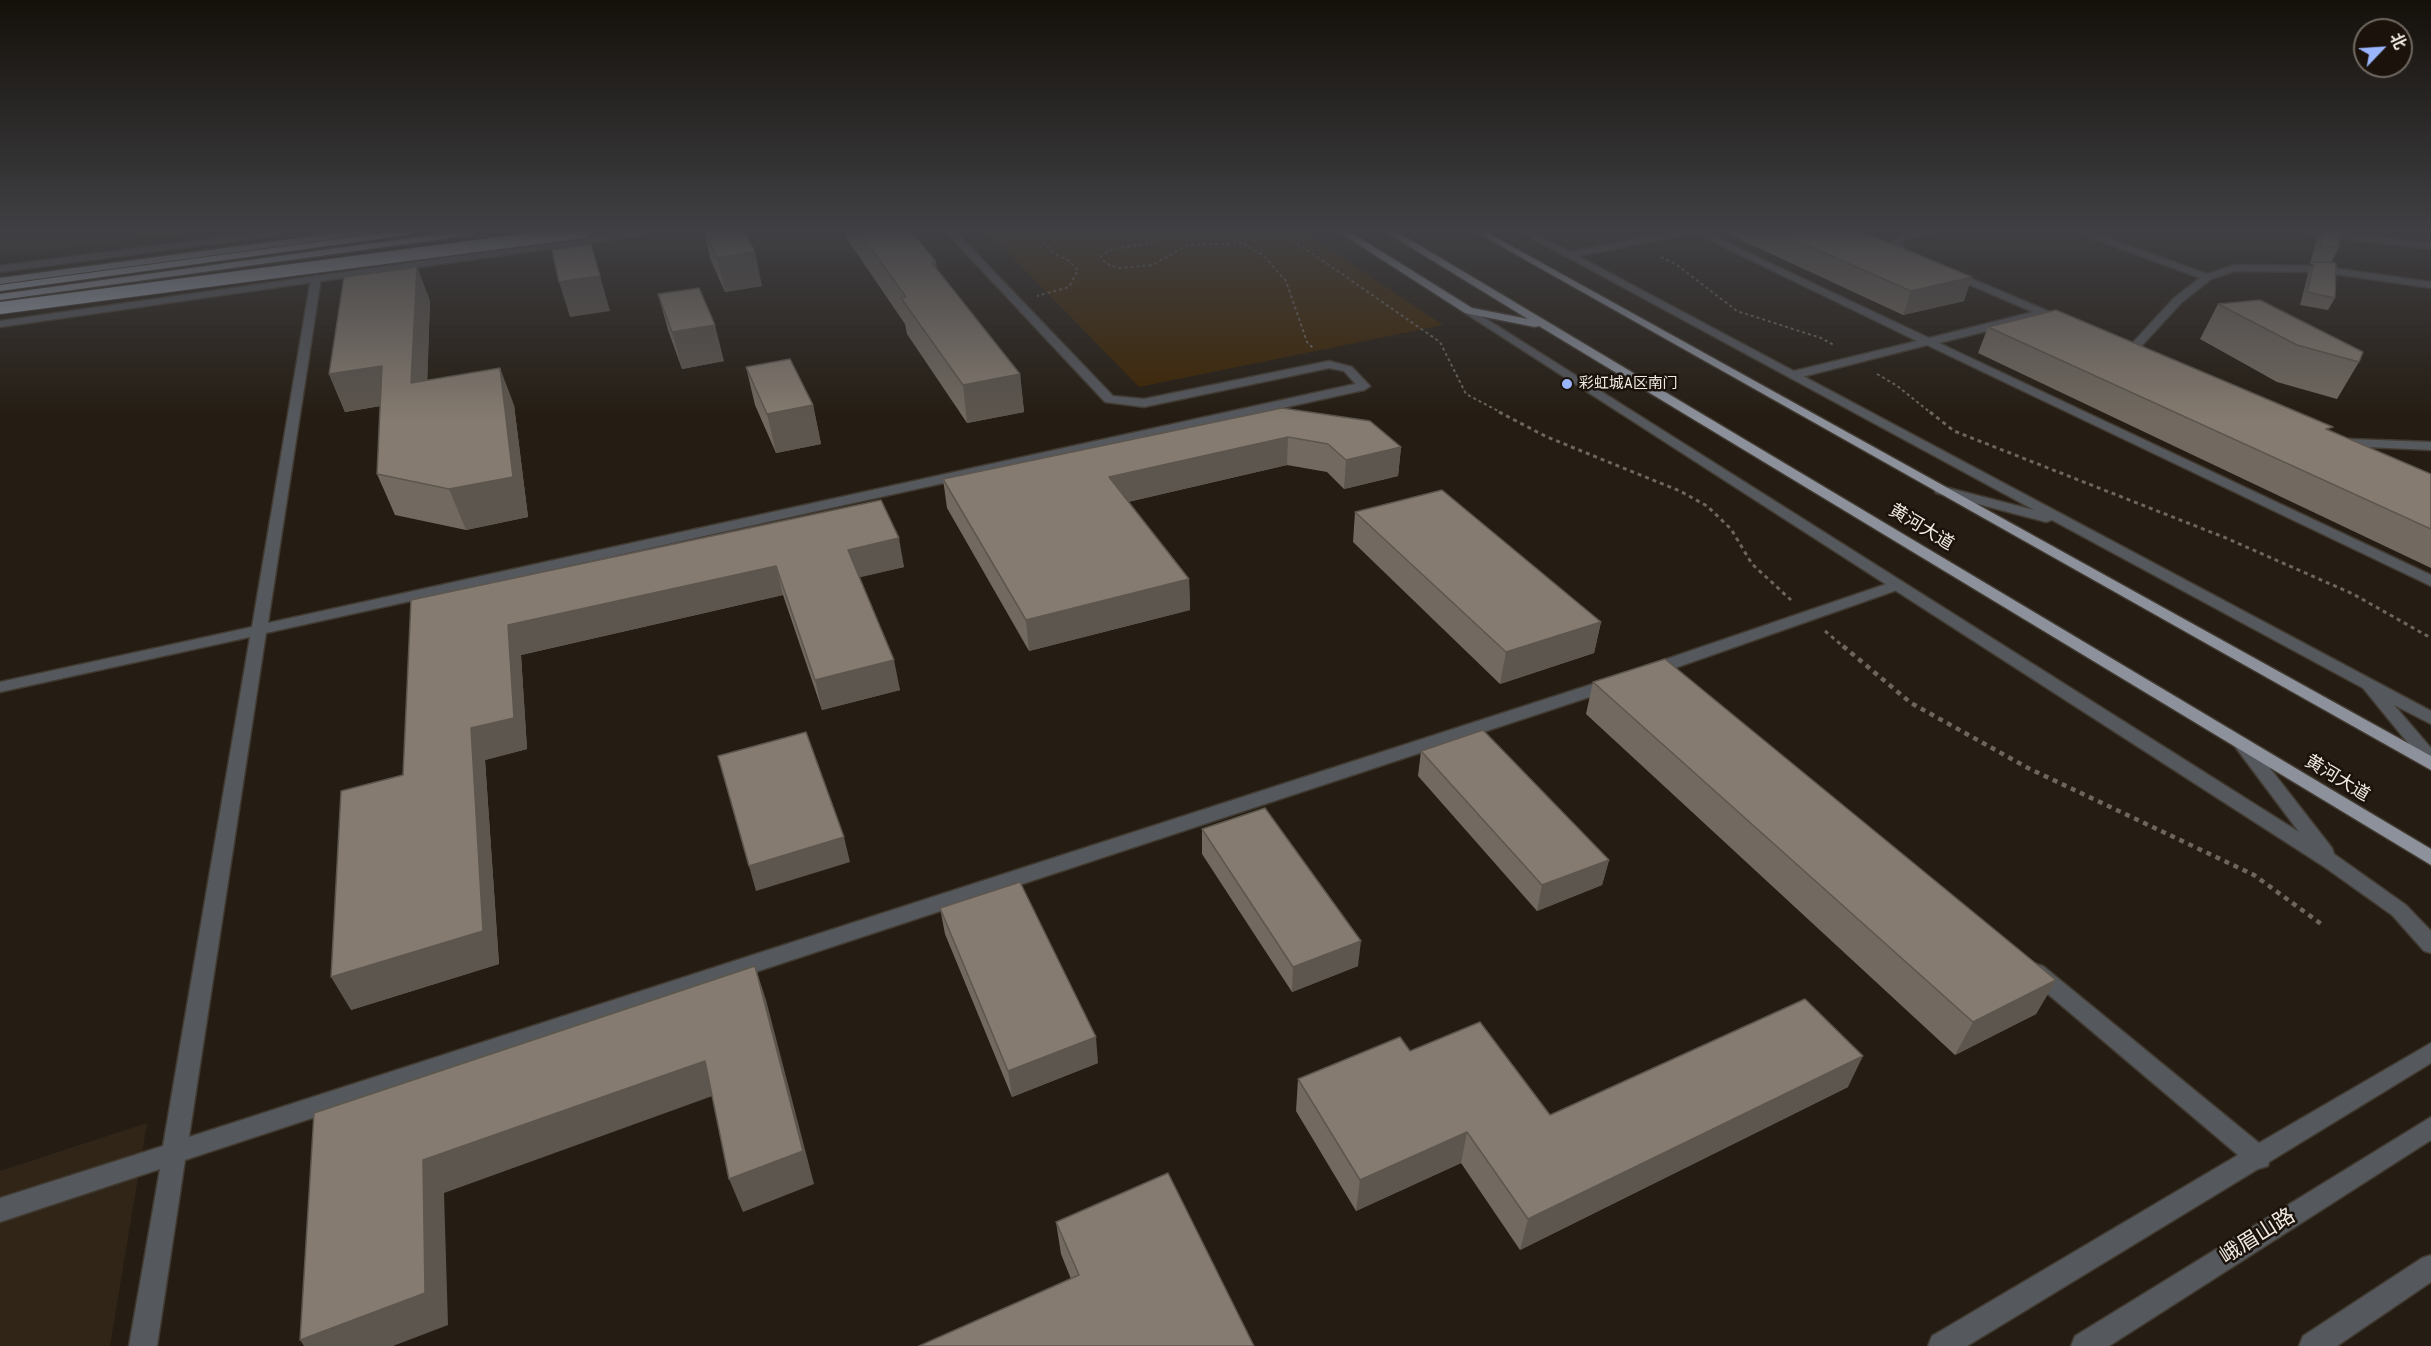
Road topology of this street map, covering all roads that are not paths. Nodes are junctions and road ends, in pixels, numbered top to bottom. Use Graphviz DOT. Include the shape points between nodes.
graph roads {
  1 [pos="16,295"];
  2 [pos="93,295"];
  3 [pos="100,295"];
  4 [pos="200,295"];
  5 [pos="313,295"];
  6 [pos="1011,295"];
  7 [pos="1444,295"];
  8 [pos="1496,295"];
  9 [pos="1594,295"];
  10 [pos="1644,295"];
  11 [pos="1830,295"];
  12 [pos="2002,295"];
  13 [pos="2185,295"];
  14 [pos="0,297"];
  15 [pos="0,308"];
  16 [pos="1469,311"];
  17 [pos="2044,313"];
  18 [pos="0,324"];
  19 [pos="1548,326"];
  20 [pos="2077,327"];
  21 [pos="1928,342"];
  22 [pos="2131,351"];
  23 [pos="1794,375"];
  24 [pos="2431,446"];
  25 [pos="2380,456"];
  26 [pos="1941,490"];
  27 [pos="2073,525"];
  28 [pos="2431,581"];
  29 [pos="1898,585"];
  30 [pos="258,632"];
  31 [pos="1668,665"];
  32 [pos="1686,680"];
  33 [pos="2365,682"];
  34 [pos="0,687"];
  35 [pos="2431,718"];
  36 [pos="2242,744"];
  37 [pos="2431,759"];
  38 [pos="2431,764"];
  39 [pos="2431,858"];
  40 [pos="2333,863"];
  41 [pos="2431,945"];
  42 [pos="2022,961"];
  43 [pos="2431,1052"];
  44 [pos="2431,1128"];
  45 [pos="174,1153"];
  46 [pos="2259,1158"];
  47 [pos="0,1210"];
  48 [pos="2431,1267"];
  49 [pos="143,1346"];
  50 [pos="1942,1346"];
  51 [pos="2085,1346"];
  52 [pos="2313,1346"];
  1 -- 14 [label="highway"];
  2 -- 15 [label="main road"];
  3 -- 15 [label="highway, bridge"];
  4 -- 18 [label="street"];
  5 -- 30 [label="street"];
  6 -- 30 [label="street" via="1109,399 1144,403 1329,364 1348,369 1364,386"];
  7 -- 16 [label="main road"];
  8 -- 19 [label="main road, 黄河大道"];
  9 -- 26 [label="main road"];
  10 -- 23 [label="street"];
  11 -- 21 [label="street"];
  12 -- 17 [label="street"];
  13 -- 22 [label="street"];
  16 -- 19 [label="main road"];
  16 -- 29 [label="street"];
  17 -- 20 [label="street"];
  17 -- 21 [label="street"];
  19 -- 36 [label="main road, 黄河大道"];
  21 -- 23 [label="street"];
  21 -- 28 [label="street"];
  23 -- 27 [label="street"];
  24 -- 25 [label="street" via="2345,441"];
  26 -- 27 [label="street"];
  26 -- 38 [label="main road"];
  27 -- 33 [label="street"];
  29 -- 31 [label="street"];
  29 -- 40 [label="street"];
  30 -- 34 [label="street"];
  30 -- 45 [label="street"];
  31 -- 32 [label="street"];
  31 -- 45 [label="street"];
  33 -- 35 [label="street"];
  33 -- 37 [label="street"];
  36 -- 39 [label="main road, 黄河大道"];
  36 -- 40 [label="street"];
  40 -- 41 [label="street" via="2399,910"];
  42 -- 46 [label="street"];
  43 -- 46 [label="street"];
  44 -- 51 [label="street, 峨眉山路"];
  45 -- 47 [label="street"];
  45 -- 49 [label="street"];
  46 -- 50 [label="street"];
  48 -- 52 [label="street"];
}
